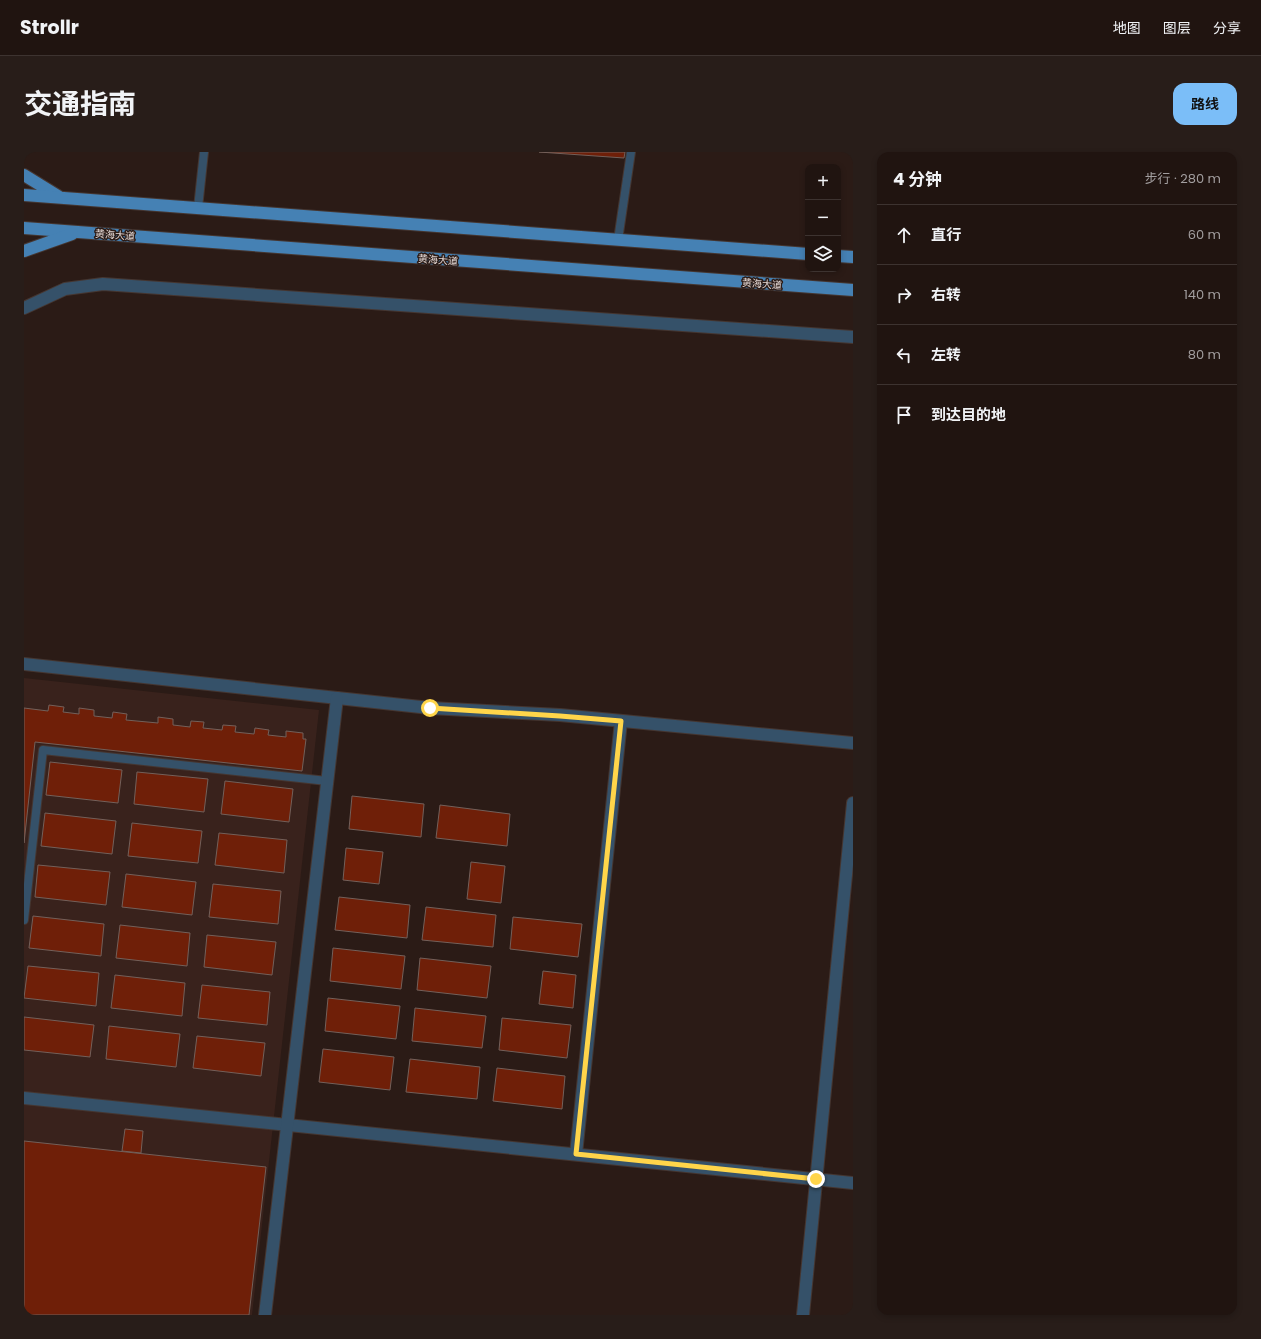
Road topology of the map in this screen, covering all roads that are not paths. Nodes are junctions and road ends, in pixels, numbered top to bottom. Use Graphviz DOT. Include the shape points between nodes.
graph roads {
  1 [pos="204,152"];
  2 [pos="631,152"];
  3 [pos="24,175"];
  4 [pos="24,195"];
  5 [pos="61,198"];
  6 [pos="198,208"];
  7 [pos="24,228"];
  8 [pos="77,232"];
  9 [pos="618,240"];
  10 [pos="24,251"];
  11 [pos="805,254"];
  12 [pos="841,256"];
  13 [pos="853,257"];
  14 [pos="853,290"];
  15 [pos="24,308"];
  16 [pos="853,337"];
  17 [pos="24,664"];
  18 [pos="337,698"];
  19 [pos="621,721"];
  20 [pos="853,743"];
  21 [pos="327,781"];
  22 [pos="853,803"];
  23 [pos="24,920"];
  24 [pos="24,1098"];
  25 [pos="287,1125"];
  26 [pos="576,1154"];
  27 [pos="816,1179"];
  28 [pos="853,1183"];
  29 [pos="265,1315"];
  30 [pos="803,1315"];
  1 -- 6 [label="lane"];
  2 -- 9 [label="lane"];
  3 -- 5 [label="main road"];
  4 -- 5 [label="main road"];
  5 -- 6 [label="main road"];
  6 -- 9 [label="main road"];
  7 -- 8 [label="main road, 黄海大道"];
  8 -- 10 [label="main road"];
  8 -- 14 [label="main road, 黄海大道"];
  9 -- 11 [label="main road"];
  12 -- 13 [label="main road"];
  15 -- 16 [label="street" via="65,289 103,284"];
  17 -- 18 [label="street"];
  18 -- 19 [label="street" via="430,708"];
  18 -- 21 [label="street"];
  19 -- 20 [label="street"];
  19 -- 26 [label="street"];
  21 -- 23 [label="lane" via="43,750"];
  21 -- 25 [label="street"];
  22 -- 27 [label="street"];
  24 -- 25 [label="street"];
  25 -- 26 [label="street"];
  25 -- 29 [label="street"];
  26 -- 27 [label="street"];
  27 -- 28 [label="street"];
  27 -- 30 [label="street"];
}
